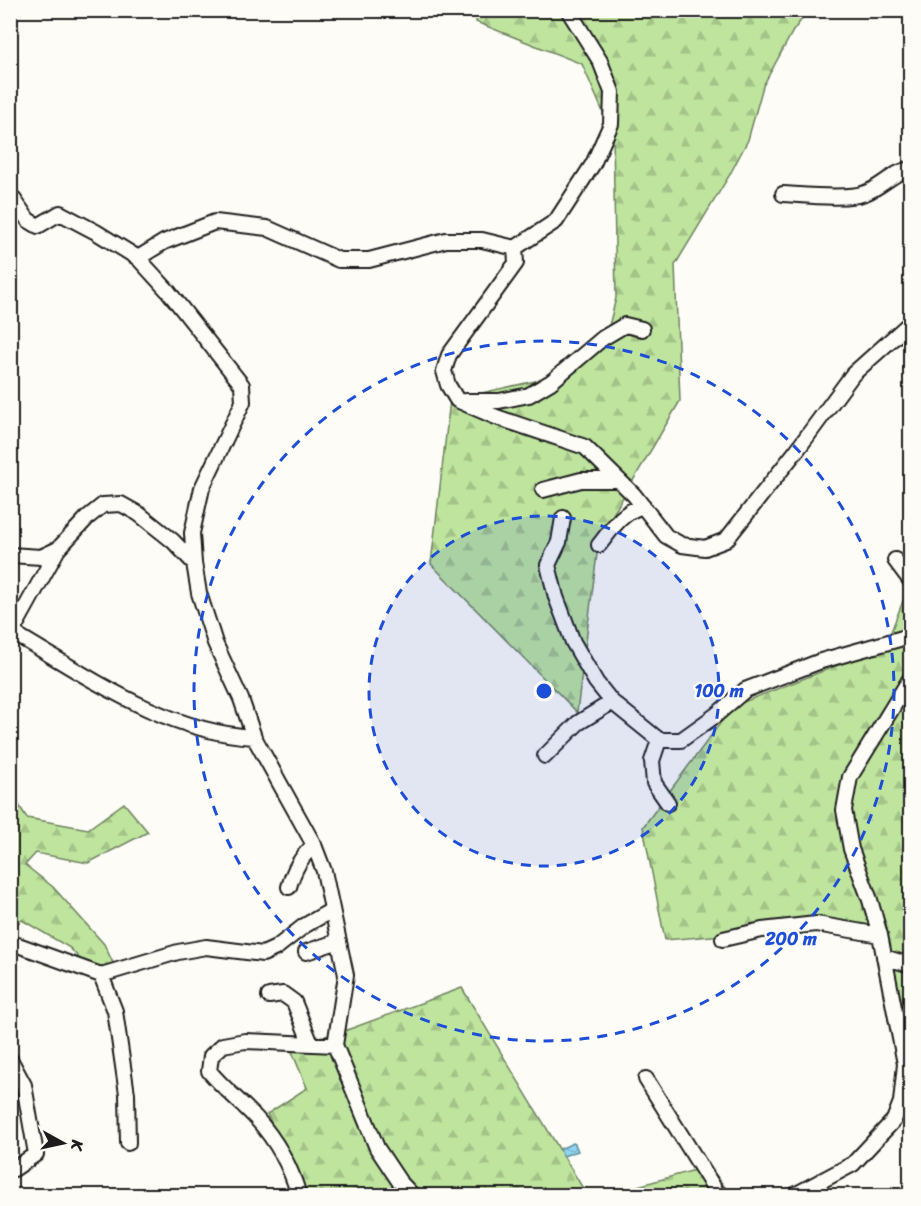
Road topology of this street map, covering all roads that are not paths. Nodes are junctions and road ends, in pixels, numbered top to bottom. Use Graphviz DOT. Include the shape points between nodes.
graph roads {
  1 [pos="568,10"];
  2 [pos="910,169"];
  3 [pos="10,194"];
  4 [pos="783,194"];
  5 [pos="514,248"];
  6 [pos="138,258"];
  7 [pos="910,323"];
  8 [pos="642,329"];
  9 [pos="457,400"];
  10 [pos="619,480"];
  11 [pos="543,490"];
  12 [pos="643,506"];
  13 [pos="563,518"];
  14 [pos="599,545"];
  15 [pos="58,549"];
  16 [pos="10,555"];
  17 [pos="895,560"];
  18 [pos="194,563"];
  19 [pos="910,580"];
  20 [pos="11,631"];
  21 [pos="910,636"];
  22 [pos="910,679"];
  23 [pos="612,702"];
  24 [pos="254,737"];
  25 [pos="659,740"];
  26 [pos="545,756"];
  27 [pos="668,803"];
  28 [pos="314,845"];
  29 [pos="289,887"];
  30 [pos="332,910"];
  31 [pos="880,935"];
  32 [pos="723,939"];
  33 [pos="339,941"];
  34 [pos="10,945"];
  35 [pos="306,952"];
  36 [pos="884,957"];
  37 [pos="910,965"];
  38 [pos="101,975"];
  39 [pos="269,996"];
  40 [pos="311,1044"];
  41 [pos="335,1045"];
  42 [pos="10,1059"];
  43 [pos="646,1079"];
  44 [pos="906,1104"];
  45 [pos="128,1143"];
  46 [pos="10,1168"];
  47 [pos="299,1196"];
  48 [pos="413,1196"];
  49 [pos="719,1196"];
  50 [pos="793,1196"];
  1 -- 5 [label="street" via="600,61 612,92 611,124 593,164 556,221"];
  2 -- 4 [label="street" via="898,171 863,194"];
  3 -- 6 [label="street" via="28,220 38,226 60,213"];
  5 -- 6 [label="street" via="482,240 446,240 369,260 339,260 267,228 215,222 164,242"];
  5 -- 9 [label="street" via="516,263 449,355 444,371"];
  6 -- 18 [label="street" via="242,385 243,402 202,488 192,533"];
  7 -- 12 [label="street" via="852,374 726,540 705,548 682,545 666,536"];
  8 -- 9 [label="street" via="625,325 529,395 499,401"];
  9 -- 10 [label="street" via="585,447"];
  10 -- 11 [label="street" via="580,480"];
  10 -- 12 [label="street"];
  12 -- 14 [label="street" via="620,518"];
  13 -- 23 [label="street" via="559,542 548,565 556,597 573,642"];
  15 -- 16 [label="street" via="41,556"];
  15 -- 18 [label="street" via="103,505 121,504 173,541"];
  15 -- 20 [label="street"];
  17 -- 19 [label="street"];
  18 -- 24 [label="street" via="215,643"];
  20 -- 24 [label="street" via="122,698 228,735"];
  21 -- 25 [label="street" via="821,661 745,690 681,740"];
  22 -- 31 [label="street" via="850,777 844,810 851,849"];
  23 -- 25 [label="street"];
  23 -- 26 [label="street" via="578,723"];
  24 -- 28 [label="street"];
  25 -- 27 [label="street" via="652,760 654,783"];
  28 -- 29 [label="street" via="301,857"];
  28 -- 30 [label="street"];
  30 -- 33 [label="street"];
  30 -- 38 [label="street" via="262,954 206,947"];
  31 -- 32 [label="street" via="816,924"];
  31 -- 36 [label="street"];
  33 -- 35 [label="street"];
  33 -- 41 [label="street" via="346,975"];
  34 -- 38 [label="street"];
  36 -- 37 [label="street"];
  36 -- 44 [label="street" via="904,1064"];
  38 -- 45 [label="street" via="115,1011 127,1094"];
  39 -- 40 [label="street" via="283,994 294,1002"];
  40 -- 41 [label="street"];
  40 -- 47 [label="street" via="245,1041 223,1045 211,1056 209,1071 280,1149"];
  41 -- 48 [label="street" via="377,1148"];
  42 -- 46 [label="street" via="24,1085 36,1154"];
  43 -- 49 [label="street"];
  44 -- 50 [label="street" via="853,1164"];
}
